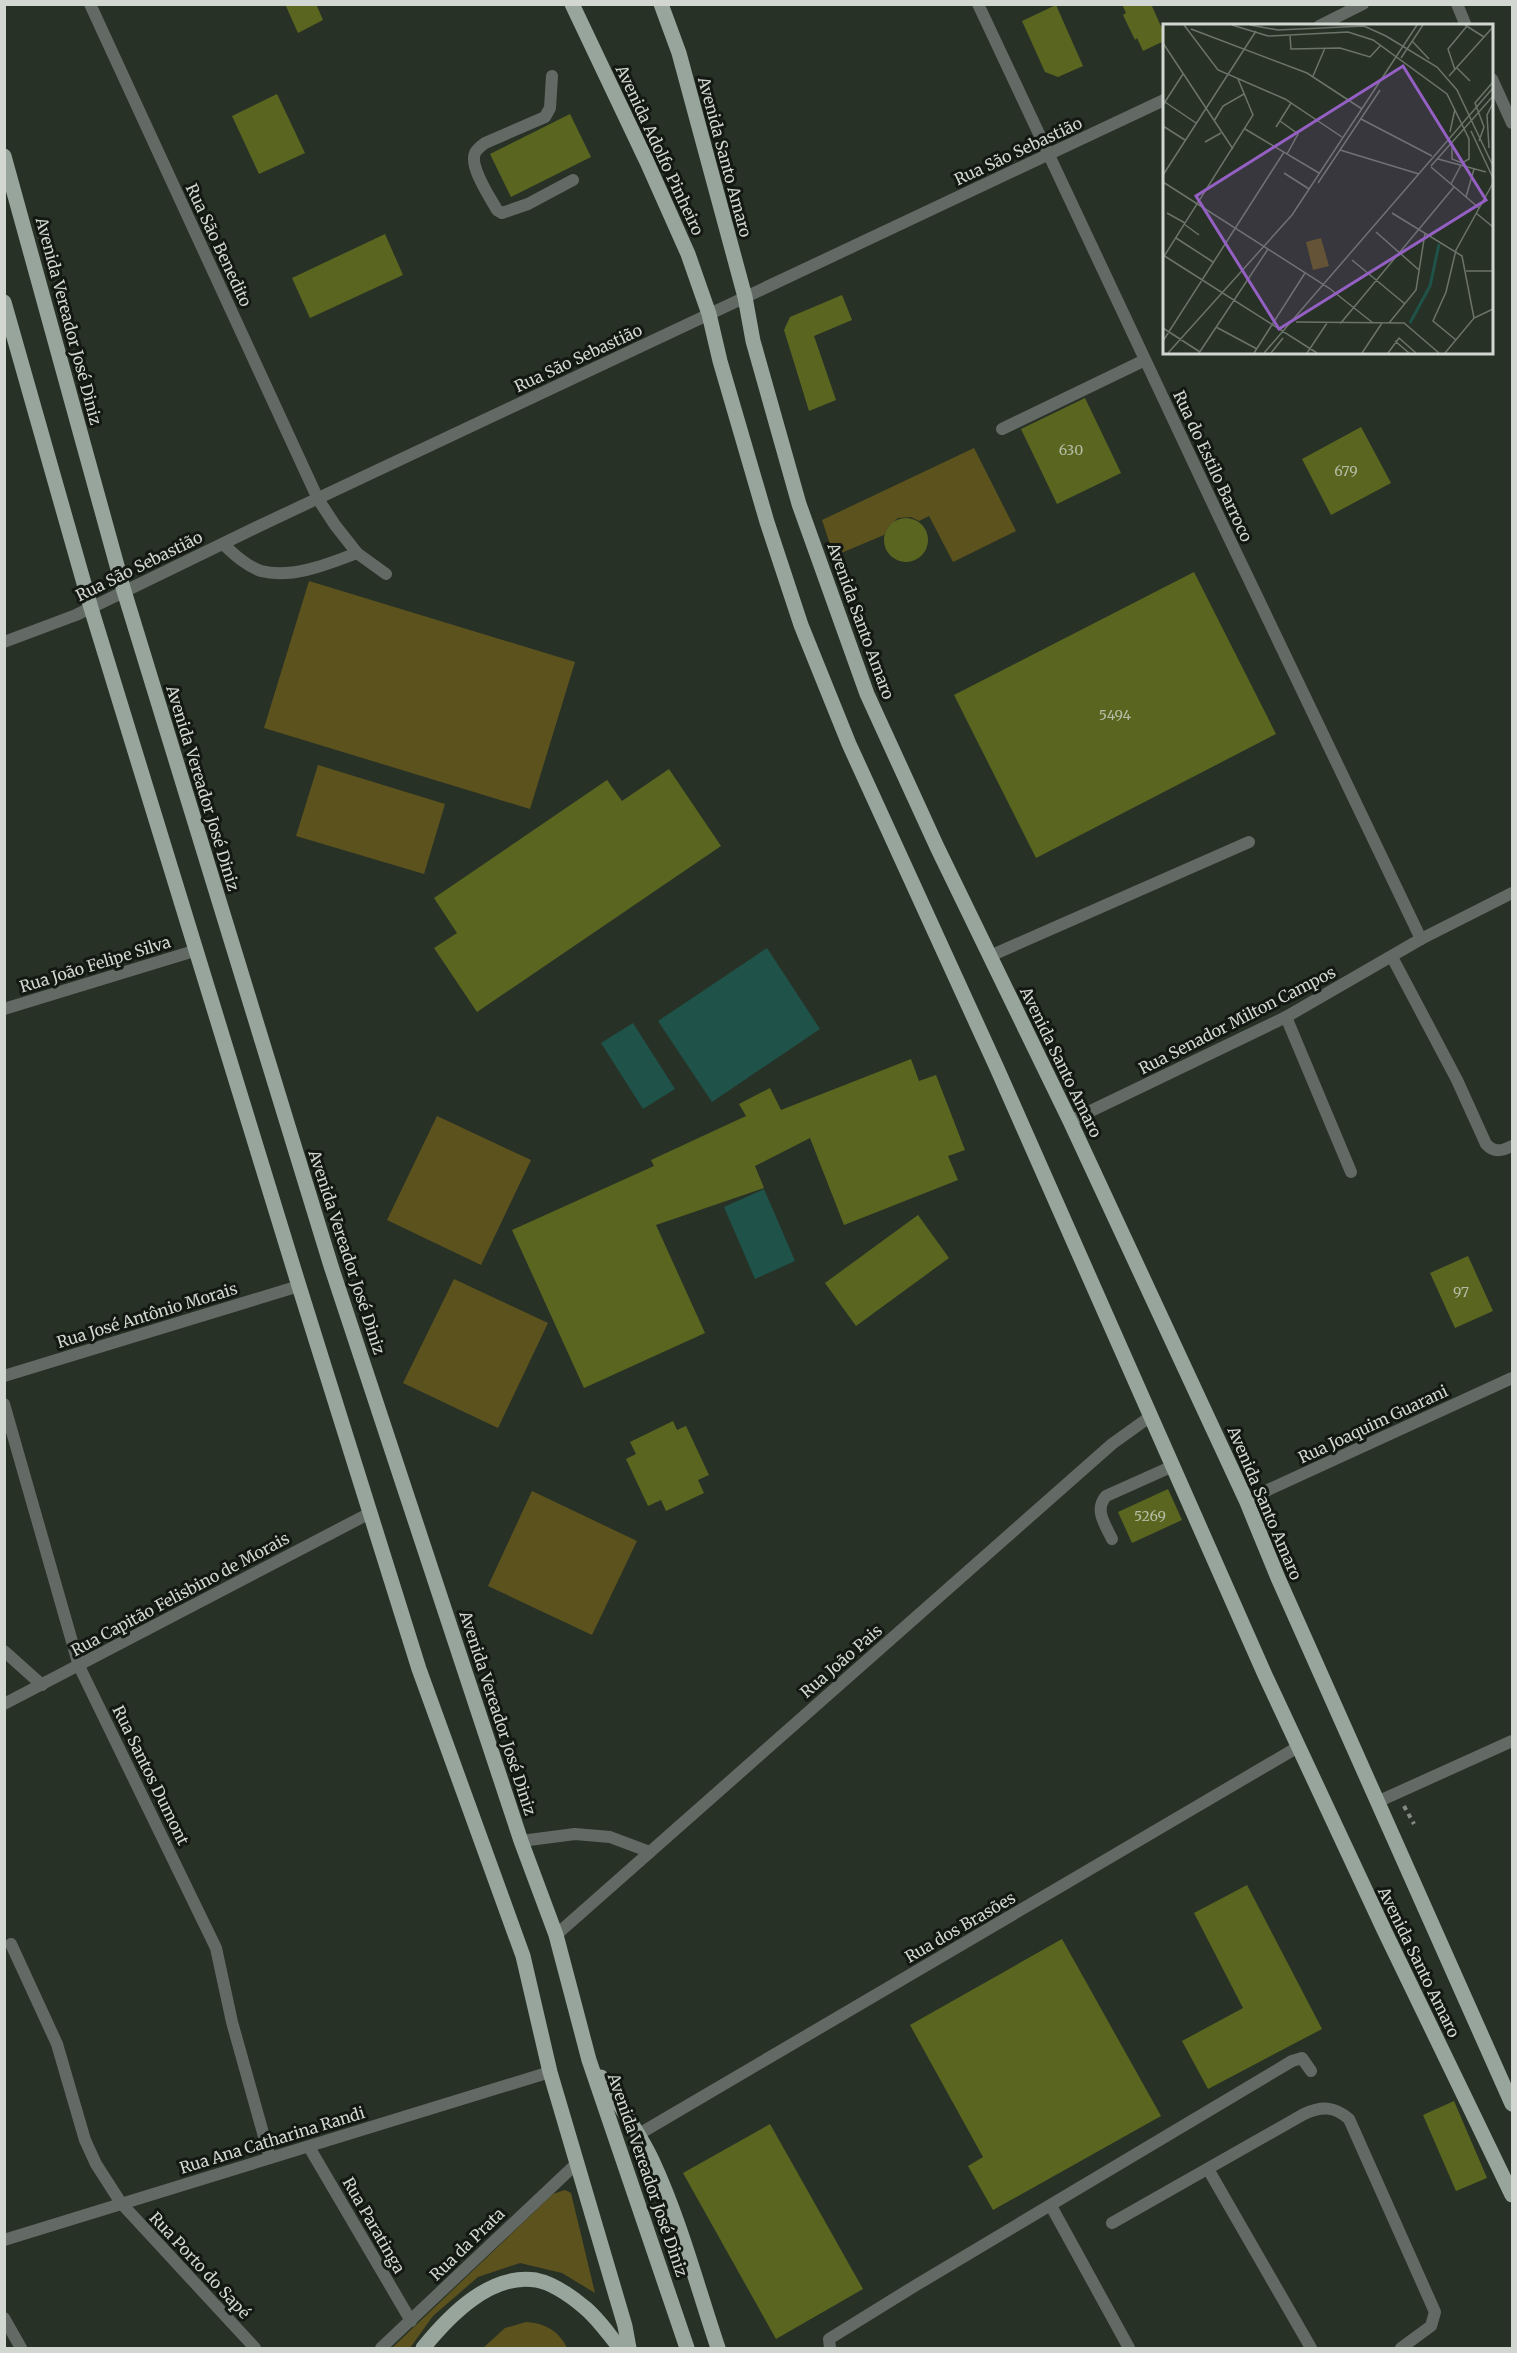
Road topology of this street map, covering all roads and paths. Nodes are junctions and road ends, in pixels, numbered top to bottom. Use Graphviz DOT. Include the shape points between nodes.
graph roads {
  1 [pos="90,4"];
  2 [pos="572,4"];
  3 [pos="661,4"];
  4 [pos="978,4"];
  5 [pos="1363,4"];
  6 [pos="1456,4"];
  7 [pos="1323,24"];
  8 [pos="1465,24"];
  9 [pos="552,76"];
  10 [pos="1493,83"];
  11 [pos="1163,100"];
  12 [pos="1512,123"];
  13 [pos="4,156"];
  14 [pos="1048,156"];
  15 [pos="573,180"];
  16 [pos="745,297"];
  17 [pos="4,302"];
  18 [pos="709,314"];
  19 [pos="1145,360"];
  20 [pos="1002,429"];
  21 [pos="318,499"];
  22 [pos="222,544"];
  23 [pos="357,554"];
  24 [pos="386,573"];
  25 [pos="124,591"];
  26 [pos="91,608"];
  27 [pos="4,642"];
  28 [pos="1250,842"];
  29 [pos="1512,894"];
  30 [pos="1421,939"];
  31 [pos="194,951"];
  32 [pos="990,956"];
  33 [pos="1392,957"];
  34 [pos="4,1009"];
  35 [pos="1286,1017"];
  36 [pos="1070,1121"];
  37 [pos="1512,1146"];
  38 [pos="1351,1172"];
  39 [pos="299,1286"];
  40 [pos="4,1376"];
  41 [pos="1512,1378"];
  42 [pos="4,1404"];
  43 [pos="1151,1416"];
  44 [pos="1173,1466"];
  45 [pos="1246,1500"];
  46 [pos="370,1513"];
  47 [pos="1112,1539"];
  48 [pos="4,1651"];
  49 [pos="79,1666"];
  50 [pos="42,1685"];
  51 [pos="4,1704"];
  52 [pos="1512,1741"];
  53 [pos="1298,1748"];
  54 [pos="1377,1802"];
  55 [pos="521,1841"];
  56 [pos="650,1852"];
  57 [pos="556,1935"];
  58 [pos="11,1944"];
  59 [pos="589,2060"];
  60 [pos="1311,2071"];
  61 [pos="550,2072"];
  62 [pos="1512,2104"];
  63 [pos="639,2134"];
  64 [pos="309,2146"];
  65 [pos="270,2158"];
  66 [pos="576,2164"];
  67 [pos="1208,2169"];
  68 [pos="1512,2195"];
  69 [pos="121,2203"];
  70 [pos="1051,2206"];
  71 [pos="1112,2223"];
  72 [pos="4,2240"];
  73 [pos="4,2318"];
  74 [pos="411,2321"];
  75 [pos="21,2349"];
  76 [pos="255,2349"];
  77 [pos="381,2349"];
  78 [pos="423,2349"];
  79 [pos="620,2349"];
  80 [pos="629,2349"];
  81 [pos="687,2349"];
  82 [pos="718,2349"];
  83 [pos="830,2349"];
  84 [pos="1129,2349"];
  85 [pos="1311,2349"];
  86 [pos="1401,2349"];
  1 -- 21 [label="street, Rua São Benedito"];
  2 -- 18 [label="main road, Avenida Adolfo Pinheiro" via="652,172"];
  3 -- 16 [label="main road, Avenida Santo Amaro" via="679,53"];
  4 -- 14 [label="street, Rua do Estilo Barroco"];
  5 -- 7 [label="street"];
  6 -- 8 [label="street"];
  9 -- 15 [label="street" via="550,108 544,117 485,143 474,156 476,172 496,210 502,213"];
  10 -- 12 [label="street"];
  11 -- 14 [label="street, Rua São Sebastião"];
  13 -- 25 [label="main road, Avenida Vereador José Diniz"];
  14 -- 16 [label="street, Rua São Sebastião"];
  14 -- 19 [label="street, Rua do Estilo Barroco"];
  16 -- 18 [label="street, Rua São Sebastião"];
  16 -- 32 [label="main road, Avenida Santo Amaro" via="753,342 798,504 867,694"];
  17 -- 26 [label="main road"];
  18 -- 21 [label="street, Rua São Sebastião"];
  18 -- 43 [label="main road, Avenida Santo Amaro" via="767,522 801,625 849,744"];
  19 -- 20 [label="street"];
  19 -- 30 [label="street, Rua do Estilo Barroco"];
  21 -- 22 [label="street, Rua São Sebastião"];
  21 -- 23 [label="street, Rua São Benedito"];
  22 -- 23 [label="street" via="261,570 288,573"];
  22 -- 25 [label="street, Rua São Sebastião"];
  23 -- 24 [label="street, Rua São Benedito"];
  25 -- 26 [label="street, Rua São Sebastião"];
  25 -- 55 [label="main road, Avenida Vereador José Diniz" via="331,1266"];
  26 -- 27 [label="street, Rua São Sebastião"];
  26 -- 31 [label="main road"];
  28 -- 32 [label="street"];
  29 -- 30 [label="street, Rua Senador Milton Campos"];
  30 -- 33 [label="street, Rua Senador Milton Campos"];
  31 -- 34 [label="street, Rua João Felipe Silva"];
  31 -- 39 [label="main road"];
  32 -- 36 [label="main road, Avenida Santo Amaro"];
  33 -- 35 [label="street, Rua Senador Milton Campos"];
  33 -- 37 [label="street" via="1486,1144 1499,1151"];
  35 -- 36 [label="street, Rua Senador Milton Campos"];
  35 -- 38 [label="street"];
  36 -- 45 [label="main road, Avenida Santo Amaro"];
  39 -- 40 [label="street, Rua José Antônio Morais"];
  39 -- 46 [label="main road"];
  41 -- 45 [label="street, Rua Joaquim Guarani"];
  42 -- 49 [label="street, Rua Santos Dumont"];
  43 -- 44 [label="main road, Avenida Santo Amaro"];
  43 -- 56 [label="street, Rua João Pais" via="1112,1443"];
  44 -- 47 [label="street" via="1106,1496 1100,1503"];
  44 -- 53 [label="main road, Avenida Santo Amaro"];
  45 -- 54 [label="main road, Avenida Santo Amaro"];
  46 -- 49 [label="street, Rua Capitão Felisbino de Morais"];
  46 -- 61 [label="main road" via="419,1670 523,1956"];
  48 -- 50 [label="street"];
  49 -- 50 [label="street, Rua Capitão Felisbino de Morais"];
  49 -- 65 [label="street, Rua Santos Dumont" via="216,1948"];
  50 -- 51 [label="street, Rua Capitão Felisbino de Morais"];
  52 -- 54 [label="street"];
  53 -- 63 [label="street, Rua dos Brasões"];
  53 -- 68 [label="main road, Avenida Santo Amaro"];
  54 -- 62 [label="main road, Avenida Santo Amaro"];
  55 -- 56 [label="street" via="575,1834 610,1838"];
  55 -- 57 [label="main road, Avenida Vereador José Diniz"];
  56 -- 57 [label="street, Rua João Pais"];
  57 -- 59 [label="main road, Avenida Vereador José Diniz"];
  58 -- 69 [label="street, Rua Porto do Sapé" via="57,2044 85,2140"];
  59 -- 63 [label="main road"];
  59 -- 81 [label="main road, Avenida Vereador José Diniz"];
  60 -- 70 [label="street" via="1302,2058 1292,2061"];
  61 -- 64 [label="street, Rua Ana Catharina Randi"];
  61 -- 66 [label="main road"];
  63 -- 82 [label="main road" via="679,2230"];
  64 -- 65 [label="street, Rua Ana Catharina Randi"];
  64 -- 74 [label="street, Rua Paratinga"];
  65 -- 69 [label="street, Rua Ana Catharina Randi"];
  66 -- 74 [label="street, Rua da Prata"];
  66 -- 80 [label="main road"];
  67 -- 71 [label="street"];
  67 -- 85 [label="street"];
  67 -- 86 [label="street" via="1318,2108 1340,2111 1349,2119 1435,2312 1431,2326"];
  69 -- 72 [label="street, Rua Ana Catharina Randi"];
  69 -- 76 [label="street, Rua Porto do Sapé"];
  70 -- 83 [label="street" via="829,2339"];
  70 -- 84 [label="street"];
  73 -- 75 [label="street"];
  74 -- 77 [label="street, Rua da Prata"];
  78 -- 79 [label="main road" via="438,2330 486,2290 501,2284 537,2280 584,2307"];
}
